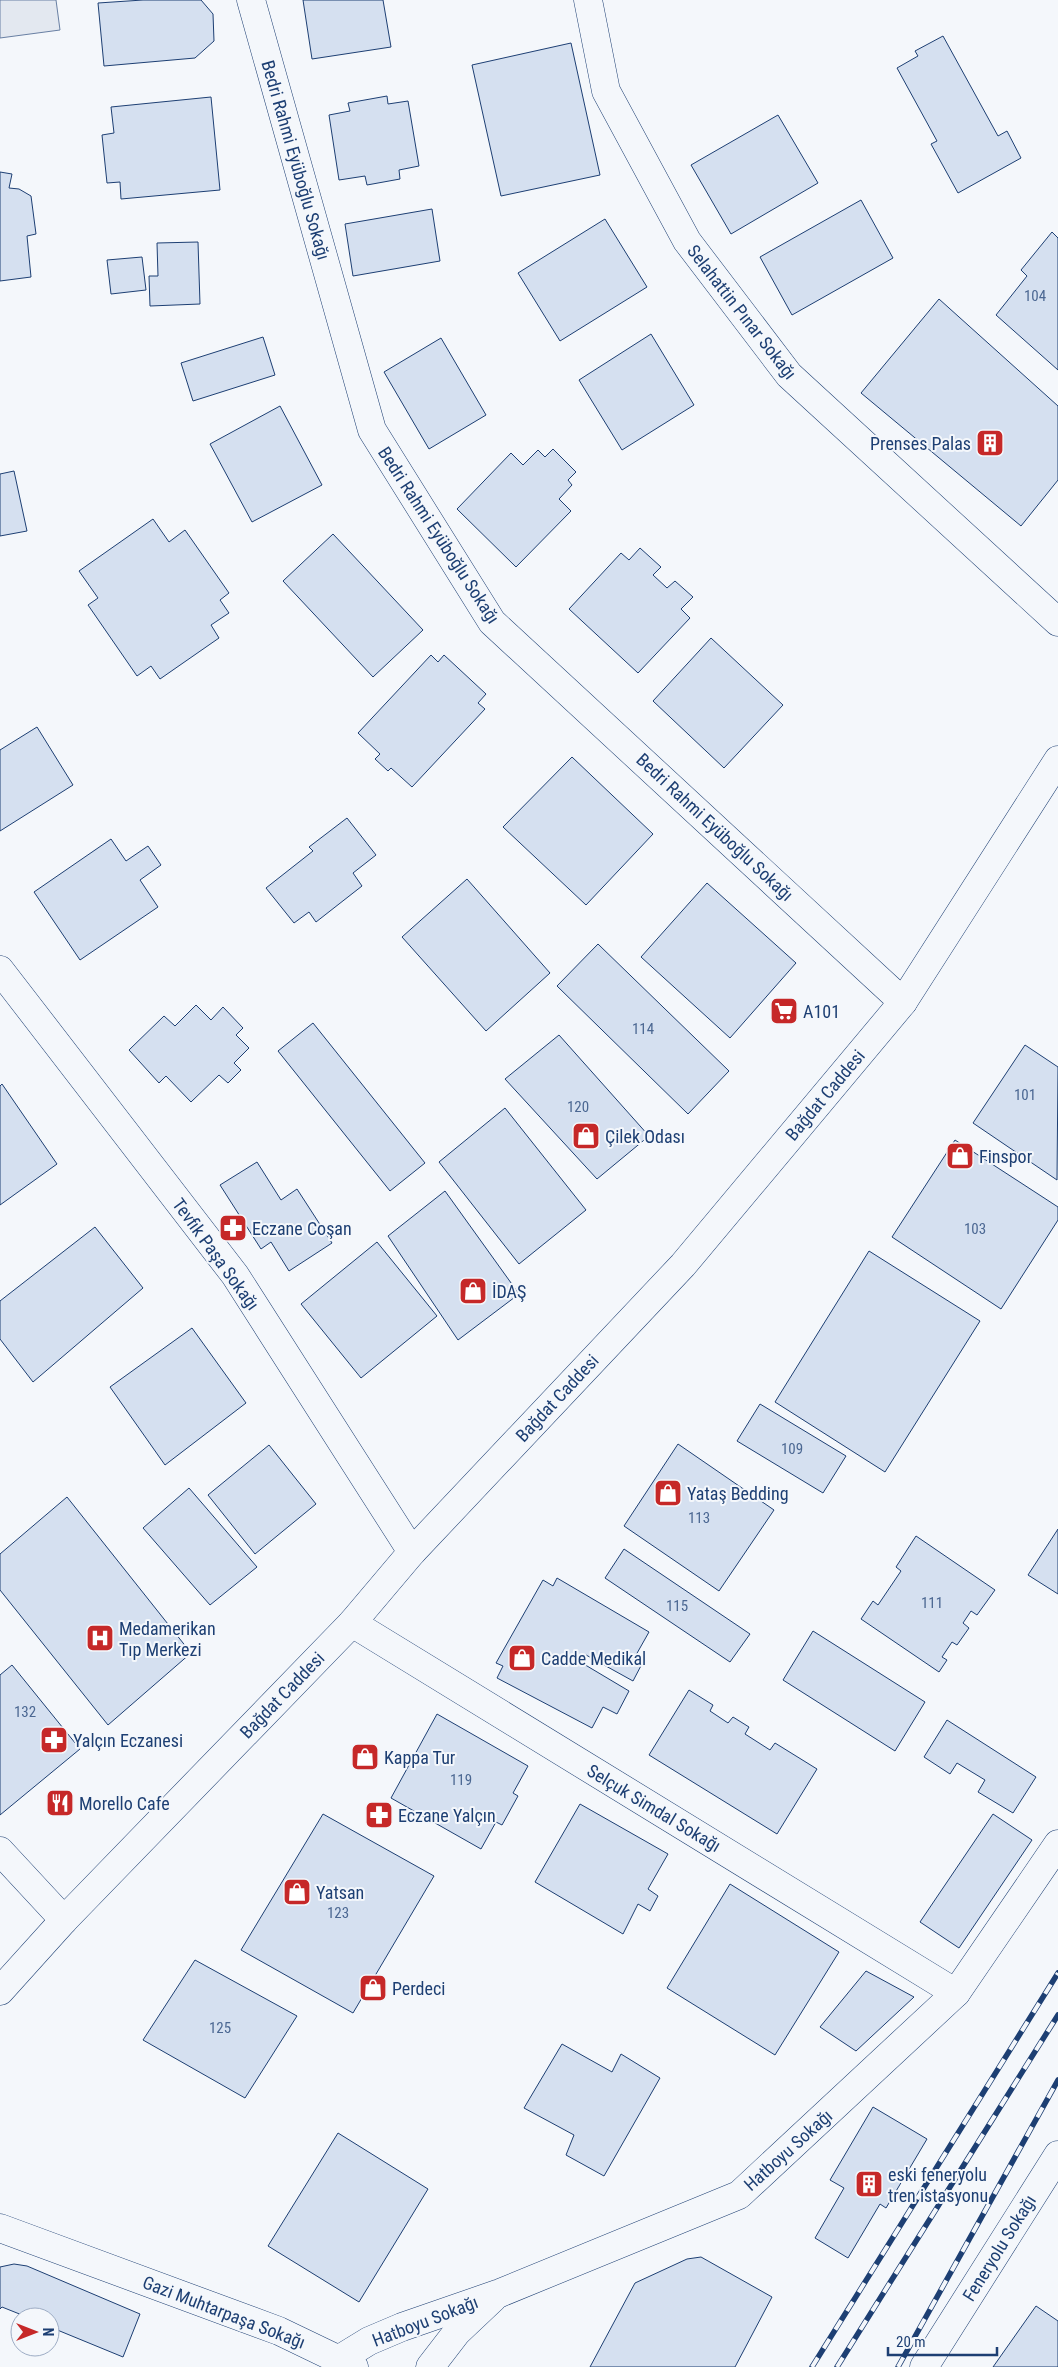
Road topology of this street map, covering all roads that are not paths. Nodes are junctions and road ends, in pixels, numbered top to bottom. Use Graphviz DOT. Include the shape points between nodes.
graph roads {
  1 [pos="251,0"];
  2 [pos="588,0"];
  3 [pos="1058,622"];
  4 [pos="1058,760"];
  5 [pos="0,970"];
  6 [pos="903,1002"];
  7 [pos="412,1552"];
  8 [pos="352,1623"];
  9 [pos="1058,1844"];
  10 [pos="0,1851"];
  11 [pos="64,1920"];
  12 [pos="0,1991"];
  13 [pos="956,1993"];
  14 [pos="1058,2155"];
  15 [pos="0,2228"];
  16 [pos="0,2246"];
  17 [pos="500,2293"];
  18 [pos="346,2363"];
  19 [pos="430,2367"];
  20 [pos="924,2367"];
  1 -- 6 [label="street, Bedri Rahmi Eyüboğlu Sokağı" via="372,430 492,622"];
  2 -- 3 [label="street, Selahattin Pınar Sokağı" via="606,91 687,241 789,375"];
  4 -- 6 [label="street, Bağdat Caddesi"];
  5 -- 7 [label="street, Tevfik Paşa Sokağı" via="235,1275"];
  6 -- 7 [label="street, Bağdat Caddesi" via="683,1265"];
  7 -- 8 [label="street, Bağdat Caddesi"];
  8 -- 11 [label="street, Bağdat Caddesi"];
  8 -- 13 [label="street, Selçuk Simdal Sokağı"];
  9 -- 13 [label="street, Hatboyu Sokağı"];
  10 -- 11 [label="street"];
  11 -- 12 [label="street, Bağdat Caddesi"];
  13 -- 17 [label="street, Hatboyu Sokağı" via="738,2195"];
  14 -- 20 [label="street, Feneryolu Sokağı"];
  15 -- 18 [label="street, Gazi Muhtarpaşa Sokağı" via="279,2331"];
  16 -- 18 [label="street, Gazi Muhtarpaşa Sokağı" via="284,2350"];
  17 -- 18 [label="street, Hatboyu Sokağı" via="369,2341"];
  17 -- 19 [label="street" via="457,2332"];
}
